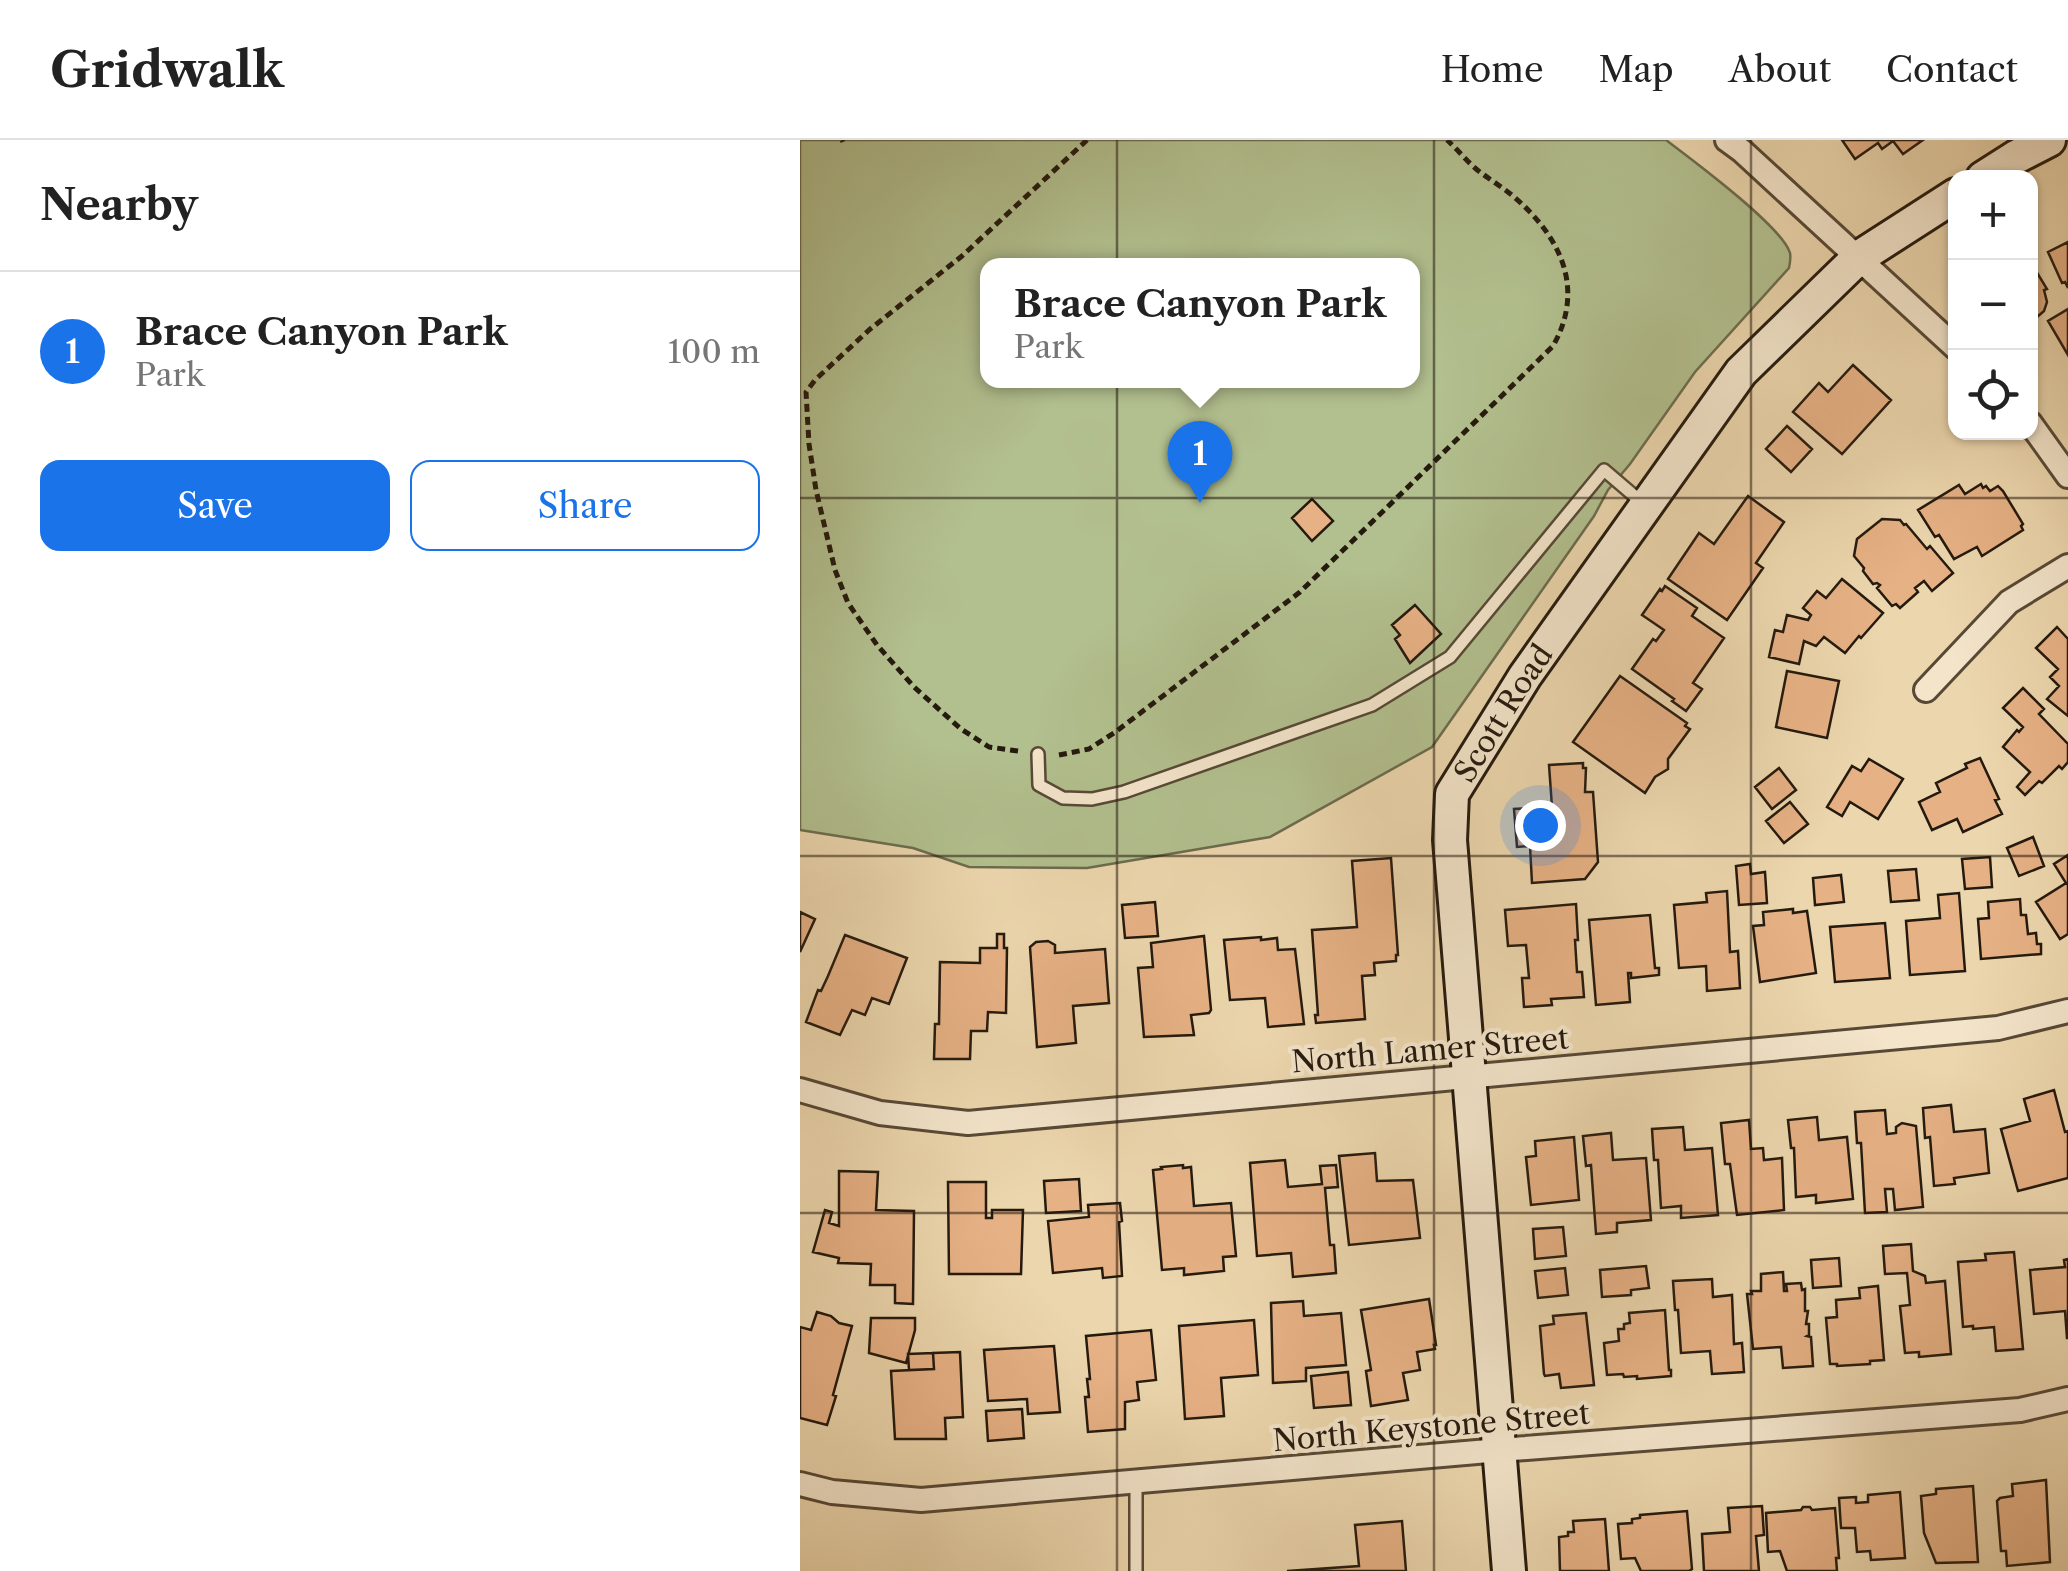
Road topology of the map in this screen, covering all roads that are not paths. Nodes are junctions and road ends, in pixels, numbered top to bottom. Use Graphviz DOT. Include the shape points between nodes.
graph roads {
  1 [pos="1727,140"];
  2 [pos="2050,140"];
  3 [pos="1996,170"];
  4 [pos="1948,200"];
  5 [pos="1858,258"];
  6 [pos="1948,341"];
  7 [pos="2038,434"];
  8 [pos="2068,476"];
  9 [pos="1646,506"];
  10 [pos="2068,566"];
  11 [pos="1926,690"];
  12 [pos="1038,754"];
  13 [pos="2068,1012"];
  14 [pos="1468,1077"];
  15 [pos="800,1090"];
  16 [pos="2068,1399"];
  17 [pos="1500,1450"];
  18 [pos="1136,1482"];
  19 [pos="800,1484"];
  20 [pos="1136,1571"];
  21 [pos="1509,1571"];
  1 -- 5 [label="street"];
  2 -- 3 [label="street"];
  4 -- 5 [label="street, Scott Road"];
  5 -- 6 [label="street"];
  5 -- 9 [label="street, Scott Road" via="1741,372"];
  7 -- 8 [label="street"];
  9 -- 12 [label="lane" via="1604,470 1450,657 1372,705 1092,799 1063,798 1039,785"];
  9 -- 14 [label="street, Scott Road" via="1525,676 1452,794"];
  10 -- 11 [label="street" via="2009,602"];
  13 -- 14 [label="street, North Lamer Street" via="1998,1028"];
  14 -- 15 [label="street, North Lamer Street" via="968,1123 880,1113"];
  14 -- 17 [label="street, Scott Road"];
  16 -- 17 [label="street, North Keystone Street" via="2020,1410"];
  17 -- 18 [label="street, North Keystone Street"];
  17 -- 21 [label="street, Scott Road"];
  18 -- 19 [label="street, North Keystone Street" via="922,1500"];
  18 -- 20 [label="lane"];
}
